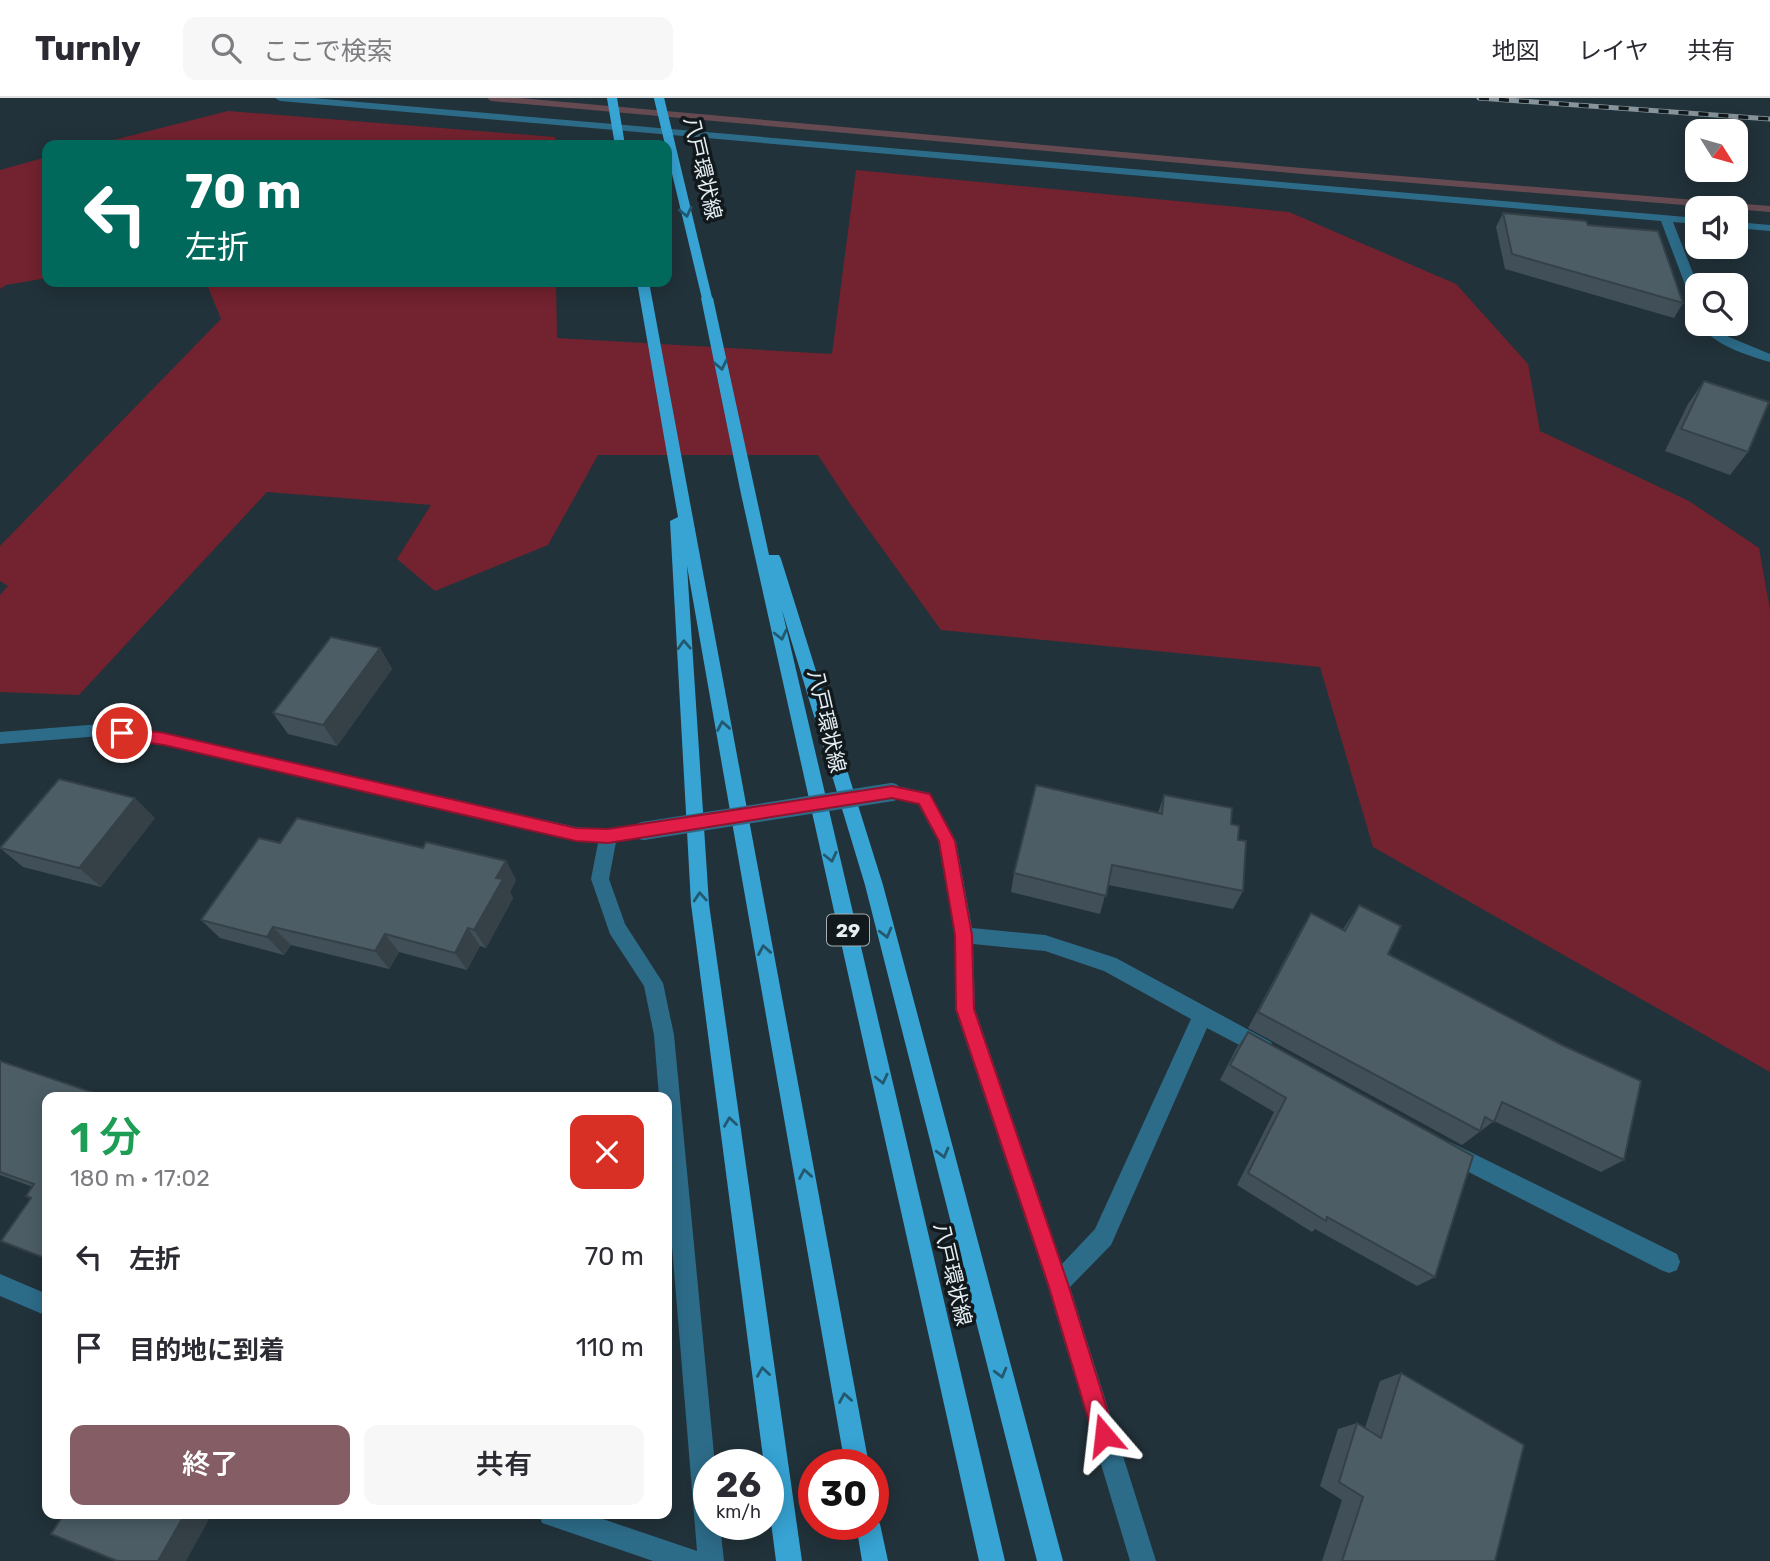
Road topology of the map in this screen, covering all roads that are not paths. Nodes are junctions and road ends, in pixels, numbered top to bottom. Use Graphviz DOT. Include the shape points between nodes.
graph roads {
  1 [pos="280,98"];
  2 [pos="612,98"];
  3 [pos="659,98"];
  4 [pos="619,140"];
  5 [pos="669,140"];
  6 [pos="672,152"];
  7 [pos="1666,219"];
  8 [pos="1685,220"];
  9 [pos="1748,226"];
  10 [pos="1770,228"];
  11 [pos="1687,273"];
  12 [pos="644,287"];
  13 [pos="1720,336"];
  14 [pos="1770,358"];
  15 [pos="672,444"];
  16 [pos="748,494"];
  17 [pos="0,738"];
  18 [pos="608,836"];
  19 [pos="964,935"];
  20 [pos="1203,1014"];
  21 [pos="1286,1061"];
  22 [pos="669,1092"];
  23 [pos="672,1125"];
  24 [pos="1428,1141"];
  25 [pos="1669,1262"];
  26 [pos="1058,1284"];
  27 [pos="0,1285"];
  28 [pos="42,1304"];
  29 [pos="854,1449"];
  30 [pos="566,1519"];
  31 [pos="871,1540"];
  32 [pos="691,1561"];
  33 [pos="711,1561"];
  34 [pos="789,1561"];
  35 [pos="875,1561"];
  36 [pos="992,1561"];
  37 [pos="1050,1561"];
  38 [pos="1143,1561"];
  1 -- 7 [label="street"];
  2 -- 4 [label="main road, bridge"];
  3 -- 5 [label="main road, 八戸環状線 / 29, one-way, bridge"];
  6 -- 16 [label="main road, 八戸環状線 / 29, one-way, bridge"];
  7 -- 8 [label="street"];
  7 -- 11 [label="street"];
  9 -- 10 [label="street"];
  12 -- 15 [label="main road"];
  13 -- 14 [label="street"];
  29 -- 15 [label="main road, one-way"];
  34 -- 15 [label="main road, one-way" via="700,904"];
  16 -- 36 [label="main road, 八戸環状線 / 29, one-way"];
  16 -- 37 [label="main road, 29, one-way" via="774,559 873,885"];
  17 -- 18 [label="street" via="101,730 164,739 576,834"];
  18 -- 19 [label="street, bridge" via="892,792 924,798 947,841"];
  18 -- 22 [label="street" via="600,879 617,928 653,983"];
  19 -- 20 [label="street" via="1045,943 1109,964"];
  19 -- 26 [label="street" via="965,1009"];
  20 -- 21 [label="street"];
  20 -- 26 [label="street" via="1103,1237"];
  23 -- 33 [label="street"];
  24 -- 25 [label="street"];
  26 -- 38 [label="street"];
  27 -- 28 [label="street"];
  30 -- 32 [label="street"];
  31 -- 35 [label="main road"];
}
